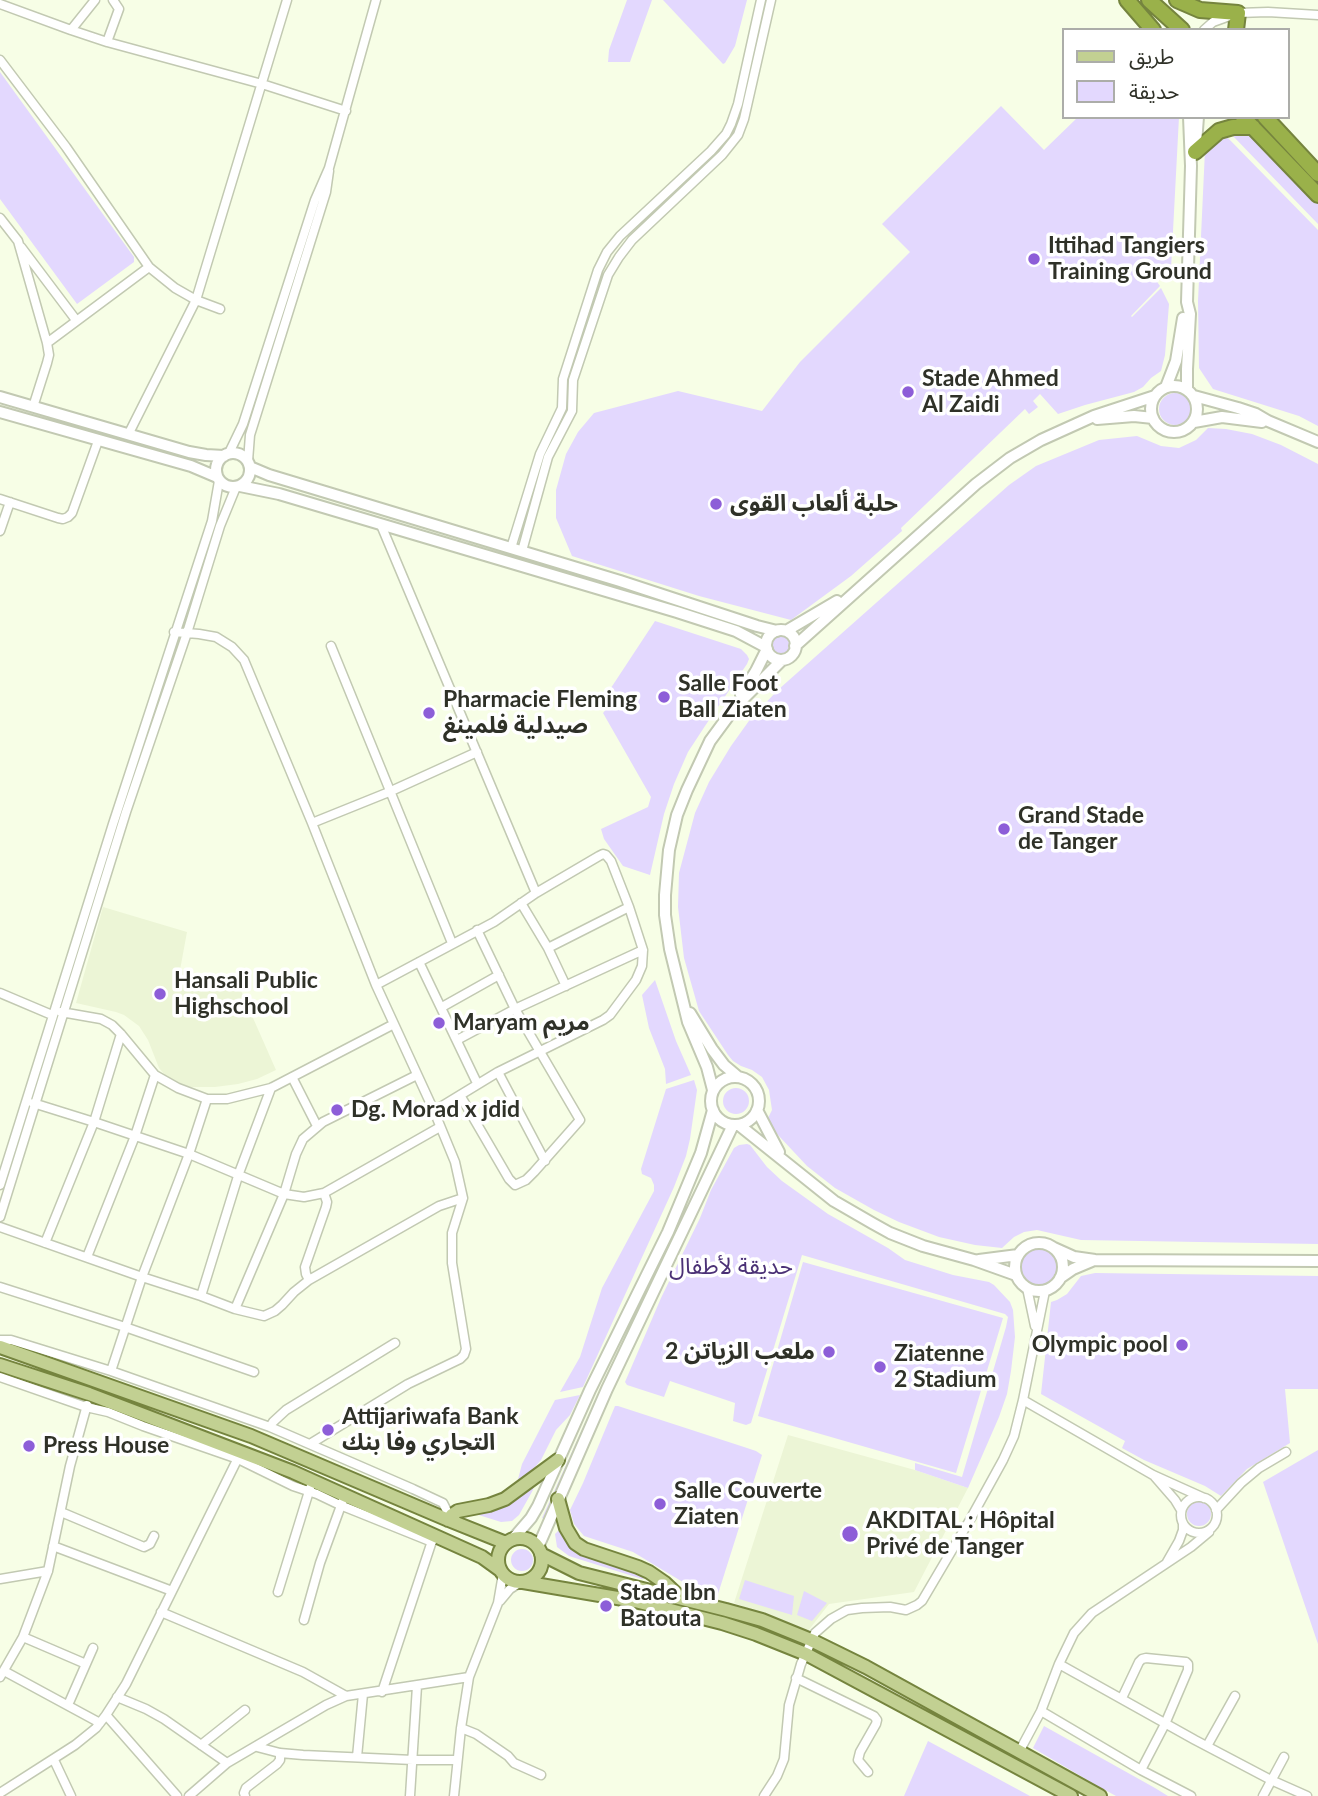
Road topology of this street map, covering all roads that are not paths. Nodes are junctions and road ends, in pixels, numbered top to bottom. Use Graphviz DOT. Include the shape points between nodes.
graph roads {
  1 [pos="95,0"];
  2 [pos="113,0"];
  3 [pos="287,0"];
  4 [pos="376,0"];
  5 [pos="761,0"];
  6 [pos="771,0"];
  7 [pos="1127,0"];
  8 [pos="1149,0"];
  9 [pos="1177,0"];
  10 [pos="0,4"];
  11 [pos="1318,15"];
  12 [pos="1233,20"];
  13 [pos="1151,28"];
  14 [pos="1180,28"];
  15 [pos="1206,28"];
  16 [pos="71,30"];
  17 [pos="107,42"];
  18 [pos="0,61"];
  19 [pos="262,84"];
  20 [pos="346,111"];
  21 [pos="1189,119"];
  22 [pos="1198,119"];
  23 [pos="1267,119"];
  24 [pos="1248,122"];
  25 [pos="1193,159"];
  26 [pos="329,168"];
  27 [pos="1318,174"];
  28 [pos="1318,195"];
  29 [pos="0,218"];
  30 [pos="18,241"];
  31 [pos="149,267"];
  32 [pos="196,300"];
  33 [pos="1187,302"];
  34 [pos="220,309"];
  35 [pos="76,320"];
  36 [pos="47,343"];
  37 [pos="1166,387"];
  38 [pos="1191,393"];
  39 [pos="1155,396"];
  40 [pos="0,397"];
  41 [pos="33,407"];
  42 [pos="0,412"];
  43 [pos="1153,418"];
  44 [pos="1087,420"];
  45 [pos="1268,421"];
  46 [pos="1194,422"];
  47 [pos="129,433"];
  48 [pos="98,441"];
  49 [pos="1318,442"];
  50 [pos="226,454"];
  51 [pos="249,464"];
  52 [pos="218,479"];
  53 [pos="238,487"];
  54 [pos="0,499"];
  55 [pos="10,502"];
  56 [pos="382,525"];
  57 [pos="0,531"];
  58 [pos="517,550"];
  59 [pos="853,593"];
  60 [pos="781,631"];
  61 [pos="174,632"];
  62 [pos="187,633"];
  63 [pos="331,646"];
  64 [pos="795,646"];
  65 [pos="767,648"];
  66 [pos="782,660"];
  67 [pos="736,707"];
  68 [pos="477,752"];
  69 [pos="389,792"];
  70 [pos="312,822"];
  71 [pos="536,893"];
  72 [pos="521,903"];
  73 [pos="629,907"];
  74 [pos="477,930"];
  75 [pos="452,943"];
  76 [pos="548,948"];
  77 [pos="643,950"];
  78 [pos="419,962"];
  79 [pos="499,975"];
  80 [pos="376,985"];
  81 [pos="566,986"];
  82 [pos="0,993"];
  83 [pos="684,1005"];
  84 [pos="442,1007"];
  85 [pos="515,1009"];
  86 [pos="64,1012"];
  87 [pos="53,1013"];
  88 [pos="394,1024"];
  89 [pos="121,1034"];
  90 [pos="457,1040"];
  91 [pos="539,1051"];
  92 [pos="498,1072"];
  93 [pos="155,1075"];
  94 [pos="417,1075"];
  95 [pos="737,1076"];
  96 [pos="292,1077"];
  97 [pos="477,1083"];
  98 [pos="271,1088"];
  99 [pos="713,1090"];
  100 [pos="460,1096"];
  101 [pos="207,1099"];
  102 [pos="31,1103"];
  103 [pos="713,1110"];
  104 [pos="757,1110"];
  105 [pos="434,1111"];
  106 [pos="94,1122"];
  107 [pos="736,1125"];
  108 [pos="317,1126"];
  109 [pos="440,1127"];
  110 [pos="135,1136"];
  111 [pos="189,1154"];
  112 [pos="545,1161"];
  113 [pos="787,1163"];
  114 [pos="239,1173"];
  115 [pos="0,1185"];
  116 [pos="324,1193"];
  117 [pos="284,1194"];
  118 [pos="463,1198"];
  119 [pos="0,1217"];
  120 [pos="0,1227"];
  121 [pos="45,1243"];
  122 [pos="1054,1248"];
  123 [pos="1018,1255"];
  124 [pos="87,1257"];
  125 [pos="974,1260"];
  126 [pos="1095,1260"];
  127 [pos="1318,1261"];
  128 [pos="1016,1275"];
  129 [pos="142,1277"];
  130 [pos="1060,1279"];
  131 [pos="309,1280"];
  132 [pos="0,1287"];
  133 [pos="1027,1288"];
  134 [pos="1045,1291"];
  135 [pos="201,1296"];
  136 [pos="235,1309"];
  137 [pos="125,1327"];
  138 [pos="1036,1334"];
  139 [pos="0,1340"];
  140 [pos="395,1343"];
  141 [pos="0,1348"];
  142 [pos="0,1365"];
  143 [pos="111,1371"];
  144 [pos="254,1372"];
  145 [pos="0,1377"];
  146 [pos="89,1394"];
  147 [pos="1023,1400"];
  148 [pos="86,1407"];
  149 [pos="270,1427"];
  150 [pos="310,1444"];
  151 [pos="1286,1452"];
  152 [pos="240,1455"];
  153 [pos="558,1460"];
  154 [pos="1153,1475"];
  155 [pos="311,1486"];
  156 [pos="1204,1498"];
  157 [pos="558,1499"];
  158 [pos="343,1500"];
  159 [pos="443,1503"];
  160 [pos="463,1510"];
  161 [pos="1181,1510"];
  162 [pos="1216,1510"];
  163 [pos="61,1512"];
  164 [pos="447,1520"];
  165 [pos="1183,1524"];
  166 [pos="1209,1532"];
  167 [pos="154,1536"];
  168 [pos="433,1539"];
  169 [pos="509,1541"];
  170 [pos="52,1546"];
  171 [pos="539,1550"];
  172 [pos="1166,1564"];
  173 [pos="48,1571"];
  174 [pos="502,1572"];
  175 [pos="0,1579"];
  176 [pos="522,1582"];
  177 [pos="172,1591"];
  178 [pos="278,1592"];
  179 [pos="682,1599"];
  180 [pos="498,1603"];
  181 [pos="162,1612"];
  182 [pos="304,1620"];
  183 [pos="23,1637"];
  184 [pos="811,1640"];
  185 [pos="93,1648"];
  186 [pos="806,1654"];
  187 [pos="86,1664"];
  188 [pos="1059,1664"];
  189 [pos="2,1674"];
  190 [pos="470,1677"];
  191 [pos="796,1678"];
  192 [pos="417,1686"];
  193 [pos="382,1692"];
  194 [pos="363,1694"];
  195 [pos="346,1696"];
  196 [pos="1235,1696"];
  197 [pos="117,1697"];
  198 [pos="1122,1699"];
  199 [pos="68,1705"];
  200 [pos="245,1710"];
  201 [pos="1041,1711"];
  202 [pos="106,1715"];
  203 [pos="100,1723"];
  204 [pos="1165,1724"];
  205 [pos="460,1728"];
  206 [pos="201,1745"];
  207 [pos="1207,1745"];
  208 [pos="257,1747"];
  209 [pos="1019,1752"];
  210 [pos="279,1753"];
  211 [pos="357,1757"];
  212 [pos="1284,1757"];
  213 [pos="54,1760"];
  214 [pos="413,1760"];
  215 [pos="457,1760"];
  216 [pos="227,1763"];
  217 [pos="1141,1770"];
  218 [pos="868,1772"];
  219 [pos="541,1775"];
  220 [pos="1271,1780"];
  221 [pos="0,1793"];
  222 [pos="71,1796"];
  223 [pos="177,1796"];
  224 [pos="189,1796"];
  225 [pos="245,1796"];
  226 [pos="410,1796"];
  227 [pos="454,1796"];
  228 [pos="764,1796"];
  229 [pos="1071,1796"];
  230 [pos="1100,1796"];
  231 [pos="1191,1796"];
  232 [pos="1263,1796"];
  233 [pos="1307,1796"];
  1 -- 16 [label="street"];
  2 -- 17 [label="street" via="119,9"];
  3 -- 19 [label="street"];
  4 -- 20 [label="street"];
  5 -- 58 [label="street" via="738,104 726,134 620,236 598,270 563,379 562,408 540,454"];
  6 -- 58 [label="street" via="738,135 632,240 608,275 573,380 572,411 546,463"];
  7 -- 13 [label="highway"];
  8 -- 14 [label="highway"];
  9 -- 12 [label="highway"];
  10 -- 16 [label="street"];
  11 -- 12 [label="street" via="1268,12"];
  12 -- 15 [label="street" via="1213,22"];
  16 -- 17 [label="street"];
  17 -- 19 [label="street"];
  18 -- 31 [label="street"];
  19 -- 20 [label="street"];
  19 -- 32 [label="street"];
  20 -- 26 [label="street"];
  21 -- 25 [label="street"];
  22 -- 25 [label="street"];
  23 -- 27 [label="highway"];
  24 -- 25 [label="highway" via="1219,131"];
  24 -- 28 [label="highway"];
  25 -- 33 [label="street"];
  26 -- 50 [label="street" via="243,424"];
  26 -- 51 [label="street" via="250,435"];
  29 -- 30 [label="street"];
  30 -- 35 [label="street"];
  30 -- 36 [label="street"];
  31 -- 32 [label="street"];
  31 -- 35 [label="street"];
  32 -- 34 [label="street"];
  32 -- 47 [label="street"];
  33 -- 37 [label="street" via="1175,369"];
  33 -- 38 [label="street" via="1186,369"];
  35 -- 36 [label="street"];
  36 -- 41 [label="street" via="47,363"];
  37 -- 38 [label="street" via="1177,386"];
  37 -- 39 [label="street"];
  38 -- 45 [label="street"];
  38 -- 46 [label="street" via="1198,409"];
  39 -- 43 [label="street"];
  39 -- 44 [label="street"];
  40 -- 41 [label="street"];
  41 -- 47 [label="street"];
  42 -- 48 [label="street"];
  43 -- 44 [label="street"];
  43 -- 46 [label="street" via="1170,432 1185,430"];
  44 -- 59 [label="street" via="1010,458"];
  45 -- 46 [label="street" via="1222,417"];
  45 -- 49 [label="street"];
  47 -- 50 [label="street" via="188,452"];
  48 -- 52 [label="street" via="193,467"];
  48 -- 55 [label="street" via="68,517"];
  50 -- 51 [label="street" via="240,454"];
  50 -- 52 [label="street" via="218,463"];
  51 -- 53 [label="street" via="247,480"];
  51 -- 58 [label="street" via="269,475"];
  52 -- 53 [label="street"];
  52 -- 61 [label="street" via="212,521"];
  53 -- 56 [label="street" via="279,494"];
  53 -- 62 [label="street" via="220,526"];
  54 -- 55 [label="street"];
  55 -- 57 [label="street"];
  56 -- 65 [label="street" via="677,612 736,631"];
  56 -- 68 [label="street"];
  58 -- 60 [label="street"];
  59 -- 60 [label="street"];
  59 -- 64 [label="street"];
  60 -- 64 [label="street" via="794,639"];
  60 -- 65 [label="street" via="769,636"];
  61 -- 62 [label="street"];
  61 -- 87 [label="street"];
  62 -- 70 [label="street" via="216,637 244,660"];
  62 -- 86 [label="street"];
  63 -- 69 [label="street"];
  64 -- 66 [label="street"];
  65 -- 66 [label="street" via="771,656"];
  65 -- 67 [label="street"];
  66 -- 67 [label="street"];
  67 -- 83 [label="street" via="696,767 669,850 665,915"];
  68 -- 69 [label="street"];
  68 -- 71 [label="street"];
  69 -- 70 [label="street"];
  69 -- 75 [label="street"];
  70 -- 80 [label="street"];
  71 -- 72 [label="street"];
  71 -- 73 [label="street" via="603,854 611,862"];
  72 -- 74 [label="street"];
  72 -- 76 [label="street"];
  73 -- 76 [label="street"];
  73 -- 77 [label="street"];
  74 -- 75 [label="street"];
  74 -- 79 [label="street"];
  75 -- 78 [label="street"];
  76 -- 81 [label="street"];
  77 -- 81 [label="street"];
  77 -- 91 [label="street" via="640,973 610,1015"];
  78 -- 80 [label="street"];
  78 -- 84 [label="street"];
  79 -- 84 [label="street"];
  79 -- 85 [label="street"];
  80 -- 88 [label="street"];
  81 -- 85 [label="street"];
  82 -- 87 [label="street"];
  83 -- 95 [label="street" via="712,1049"];
  83 -- 99 [label="street"];
  84 -- 90 [label="street"];
  85 -- 90 [label="street"];
  85 -- 91 [label="street"];
  86 -- 87 [label="street"];
  86 -- 89 [label="street" via="101,1019"];
  86 -- 102 [label="street"];
  87 -- 102 [label="street"];
  88 -- 94 [label="street"];
  88 -- 96 [label="street"];
  89 -- 93 [label="street"];
  89 -- 106 [label="street"];
  90 -- 97 [label="street"];
  91 -- 92 [label="street"];
  91 -- 112 [label="street" via="579,1120"];
  92 -- 97 [label="street"];
  92 -- 112 [label="street"];
  93 -- 101 [label="street"];
  93 -- 110 [label="street"];
  94 -- 105 [label="street"];
  94 -- 108 [label="street"];
  95 -- 99 [label="street" via="723,1079"];
  95 -- 104 [label="street" via="755,1088"];
  96 -- 98 [label="street"];
  96 -- 108 [label="street"];
  97 -- 100 [label="street"];
  98 -- 101 [label="street"];
  98 -- 114 [label="street"];
  99 -- 103 [label="street"];
  100 -- 105 [label="street"];
  100 -- 112 [label="street" via="515,1185"];
  101 -- 111 [label="street"];
  102 -- 106 [label="street"];
  102 -- 115 [label="street"];
  102 -- 119 [label="street"];
  103 -- 107 [label="street" via="721,1121"];
  103 -- 153 [label="street" via="680,1206"];
  104 -- 107 [label="street" via="747,1122"];
  104 -- 113 [label="street"];
  105 -- 109 [label="street"];
  106 -- 110 [label="street"];
  106 -- 121 [label="street"];
  107 -- 113 [label="street"];
  107 -- 157 [label="street"];
  108 -- 117 [label="street" via="299,1146"];
  109 -- 116 [label="street"];
  109 -- 118 [label="street"];
  110 -- 111 [label="street"];
  110 -- 124 [label="street"];
  111 -- 114 [label="street"];
  111 -- 129 [label="street"];
  113 -- 125 [label="street" via="834,1201 890,1233"];
  114 -- 117 [label="street"];
  114 -- 135 [label="street"];
  116 -- 117 [label="street" via="304,1198"];
  116 -- 131 [label="street" via="326,1208 305,1267"];
  117 -- 136 [label="street"];
  118 -- 131 [label="street" via="439,1206"];
  118 -- 150 [label="street" via="452,1233 452,1263 464,1354"];
  120 -- 121 [label="street"];
  121 -- 124 [label="street"];
  122 -- 123 [label="street" via="1033,1244"];
  122 -- 126 [label="street"];
  122 -- 130 [label="street" via="1062,1259"];
  123 -- 125 [label="street"];
  123 -- 128 [label="street"];
  124 -- 129 [label="street"];
  125 -- 128 [label="street"];
  126 -- 127 [label="street"];
  126 -- 130 [label="street"];
  128 -- 133 [label="street"];
  129 -- 135 [label="street"];
  129 -- 137 [label="street"];
  130 -- 134 [label="street"];
  131 -- 136 [label="street" via="264,1316"];
  132 -- 137 [label="street"];
  133 -- 134 [label="street"];
  133 -- 138 [label="street"];
  134 -- 138 [label="street"];
  135 -- 136 [label="street"];
  137 -- 143 [label="street"];
  137 -- 144 [label="street"];
  138 -- 147 [label="street"];
  139 -- 143 [label="street"];
  140 -- 149 [label="street" via="286,1410"];
  141 -- 164 [label="main road" via="251,1436"];
  142 -- 146 [label="main road"];
  143 -- 149 [label="street"];
  145 -- 148 [label="street"];
  146 -- 148 [label="street"];
  146 -- 152 [label="main road"];
  147 -- 154 [label="street"];
  147 -- 184 [label="street" via="1003,1460 922,1601 906,1610 846,1610"];
  148 -- 152 [label="street"];
  148 -- 163 [label="street"];
  149 -- 150 [label="street"];
  150 -- 159 [label="street"];
  151 -- 162 [label="street" via="1259,1468"];
  152 -- 155 [label="main road"];
  152 -- 177 [label="street"];
  153 -- 160 [label="main road" via="505,1499"];
  153 -- 169 [label="street" via="531,1518"];
  154 -- 156 [label="street"];
  154 -- 161 [label="street"];
  155 -- 158 [label="main road"];
  155 -- 178 [label="street"];
  156 -- 161 [label="street" via="1192,1498"];
  156 -- 162 [label="street"];
  157 -- 171 [label="street"];
  157 -- 179 [label="main road" via="575,1544 649,1572"];
  158 -- 168 [label="main road"];
  158 -- 182 [label="street"];
  159 -- 160 [label="street"];
  159 -- 164 [label="street"];
  160 -- 164 [label="main road"];
  161 -- 165 [label="street"];
  162 -- 166 [label="street" via="1216,1522"];
  163 -- 167 [label="street" via="144,1546"];
  163 -- 170 [label="street"];
  164 -- 169 [label="main road"];
  165 -- 166 [label="street" via="1191,1532"];
  165 -- 172 [label="street"];
  166 -- 172 [label="street"];
  168 -- 174 [label="main road" via="482,1557"];
  168 -- 193 [label="street"];
  169 -- 171 [label="main road" via="526,1539"];
  169 -- 174 [label="main road" via="499,1555"];
  170 -- 173 [label="street"];
  170 -- 177 [label="street"];
  171 -- 176 [label="main road" via="540,1569"];
  171 -- 179 [label="main road" via="579,1573"];
  172 -- 188 [label="street" via="1092,1613 1074,1633"];
  173 -- 175 [label="street"];
  173 -- 183 [label="street"];
  174 -- 176 [label="main road" via="508,1579"];
  174 -- 180 [label="street"];
  176 -- 180 [label="street"];
  176 -- 186 [label="main road" via="635,1601 722,1623"];
  177 -- 181 [label="street"];
  179 -- 184 [label="main road" via="762,1620"];
  180 -- 190 [label="street"];
  181 -- 195 [label="street" via="303,1672"];
  181 -- 197 [label="street"];
  183 -- 187 [label="street"];
  183 -- 189 [label="street"];
  184 -- 186 [label="street"];
  184 -- 209 [label="main road"];
  185 -- 187 [label="street"];
  186 -- 191 [label="street"];
  186 -- 229 [label="main road"];
  187 -- 199 [label="street"];
  188 -- 198 [label="street"];
  188 -- 201 [label="street"];
  189 -- 199 [label="street"];
  190 -- 192 [label="street"];
  190 -- 205 [label="street"];
  191 -- 218 [label="street" via="874,1716 876,1724 858,1760"];
  191 -- 228 [label="street" via="784,1759"];
  192 -- 193 [label="street"];
  192 -- 214 [label="street"];
  193 -- 194 [label="street"];
  194 -- 195 [label="street"];
  194 -- 211 [label="street"];
  195 -- 208 [label="street"];
  196 -- 207 [label="street"];
  197 -- 202 [label="street"];
  197 -- 206 [label="street" via="146,1709"];
  198 -- 204 [label="street"];
  198 -- 204 [label="street" via="1142,1659 1186,1662 1188,1670"];
  199 -- 203 [label="street"];
  200 -- 206 [label="street"];
  201 -- 209 [label="street"];
  201 -- 217 [label="street"];
  202 -- 203 [label="street"];
  202 -- 223 [label="street"];
  203 -- 213 [label="street"];
  204 -- 207 [label="street"];
  204 -- 217 [label="street"];
  205 -- 215 [label="street"];
  205 -- 219 [label="street"];
  206 -- 216 [label="street"];
  207 -- 220 [label="street"];
  208 -- 210 [label="street"];
  208 -- 216 [label="street"];
  209 -- 230 [label="main road"];
  210 -- 211 [label="street"];
  210 -- 225 [label="street" via="277,1764 246,1788"];
  211 -- 214 [label="street"];
  212 -- 220 [label="street"];
  213 -- 221 [label="street"];
  213 -- 222 [label="street"];
  214 -- 215 [label="street"];
  214 -- 226 [label="street"];
  215 -- 227 [label="street"];
  216 -- 224 [label="street"];
  217 -- 231 [label="street"];
  220 -- 232 [label="street"];
  220 -- 233 [label="street"];
}
